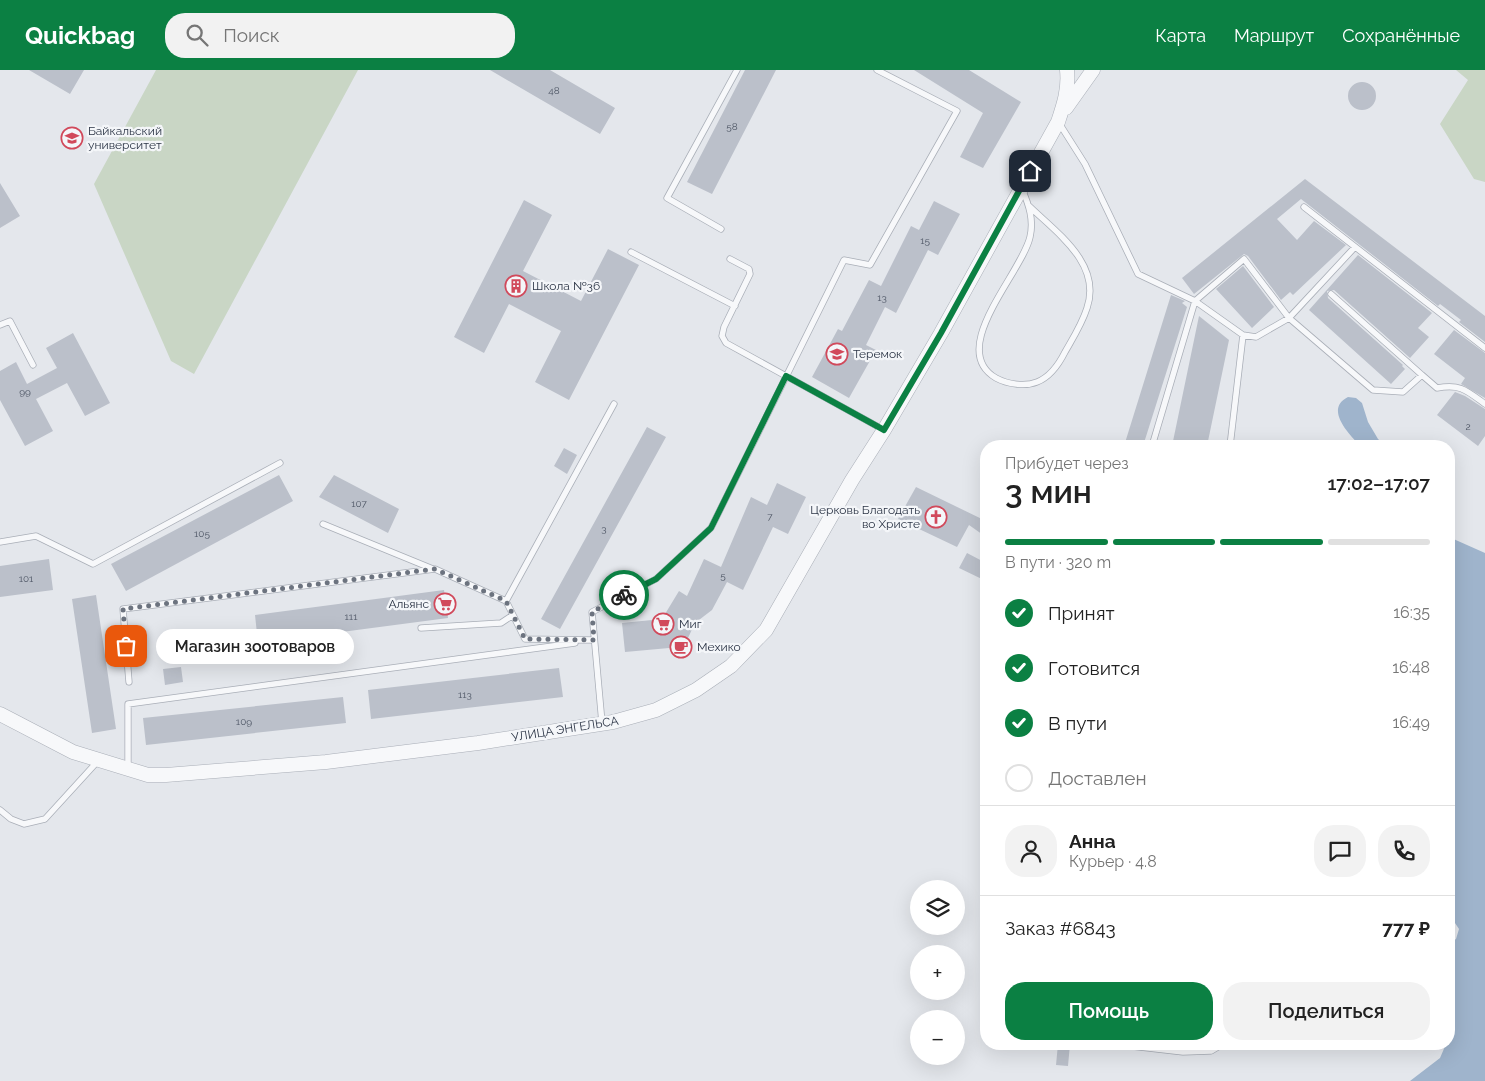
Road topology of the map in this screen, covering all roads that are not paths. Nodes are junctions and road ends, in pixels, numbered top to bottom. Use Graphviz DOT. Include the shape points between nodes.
graph roads {
  1 [pos="737,70"];
  2 [pos="877,70"];
  3 [pos="1067,70"];
  4 [pos="1093,70"];
  5 [pos="1058,122"];
  6 [pos="1021,187"];
  7 [pos="1029,206"];
  8 [pos="1304,207"];
  9 [pos="721,229"];
  10 [pos="1355,247"];
  11 [pos="631,252"];
  12 [pos="730,258"];
  13 [pos="1331,294"];
  14 [pos="1195,301"];
  15 [pos="735,306"];
  16 [pos="1289,318"];
  17 [pos="0,325"];
  18 [pos="1242,335"];
  19 [pos="1485,348"];
  20 [pos="34,366"];
  21 [pos="1422,375"];
  22 [pos="786,376"];
  23 [pos="614,404"];
  24 [pos="1485,404"];
  25 [pos="884,430"];
  26 [pos="1154,440"];
  27 [pos="1231,440"];
  28 [pos="280,463"];
  29 [pos="323,524"];
  30 [pos="0,542"];
  31 [pos="435,569"];
  32 [pos="506,601"];
  33 [pos="513,615"];
  34 [pos="421,628"];
  35 [pos="594,640"];
  36 [pos="129,682"];
  37 [pos="0,714"];
  38 [pos="602,724"];
  39 [pos="99,760"];
  40 [pos="128,769"];
  41 [pos="0,810"];
  42 [pos="1166,1050"];
  43 [pos="1213,1050"];
  1 -- 9 [label="lane" via="667,198"];
  2 -- 22 [label="lane" via="957,111 870,265 844,260"];
  3 -- 5 [label="street, УЛИЦА ЭНГЕЛЬСА" via="1066,99"];
  4 -- 5 [label="street"];
  5 -- 6 [label="street, УЛИЦА ЭНГЕЛЬСА"];
  5 -- 14 [label="lane" via="1085,164 1138,274"];
  6 -- 7 [label="lane"];
  6 -- 25 [label="street, УЛИЦА ЭНГЕЛЬСА"];
  7 -- 7 [label="lane" via="1030,237 1024,255 985,322 979,347 986,370 1011,384 1024,385 1037,382 1060,361 1078,329 1090,292 1089,276 1078,256"];
  8 -- 10 [label="lane"];
  10 -- 16 [label="lane"];
  10 -- 19 [label="lane"];
  11 -- 15 [label="lane"];
  12 -- 15 [label="lane" via="749,269 750,274"];
  13 -- 21 [label="lane"];
  14 -- 16 [label="lane" via="1244,259"];
  14 -- 18 [label="lane"];
  14 -- 26 [label="lane"];
  15 -- 22 [label="lane" via="724,327 722,336 726,343"];
  16 -- 18 [label="lane" via="1256,337"];
  16 -- 21 [label="lane" via="1374,390 1403,392"];
  17 -- 20 [label="lane" via="10,320"];
  18 -- 27 [label="lane"];
  21 -- 24 [label="lane" via="1437,388 1461,387"];
  22 -- 25 [label="lane"];
  22 -- 35 [label="lane" via="711,528 656,579 592,612"];
  23 -- 32 [label="lane"];
  25 -- 38 [label="street, УЛИЦА ЭНГЕЛЬСА" via="766,630 731,666 696,690 656,710"];
  28 -- 30 [label="lane" via="93,564 36,536"];
  29 -- 31 [label="lane"];
  31 -- 32 [label="lane"];
  31 -- 36 [label="lane" via="123,609"];
  32 -- 33 [label="lane"];
  33 -- 34 [label="lane" via="501,623"];
  33 -- 35 [label="lane" via="525,639"];
  35 -- 38 [label="lane"];
  35 -- 40 [label="lane" via="128,704"];
  37 -- 39 [label="street" via="73,752"];
  38 -- 40 [label="street, УЛИЦА ЭНГЕЛЬСА" via="326,762 148,775"];
  39 -- 40 [label="street"];
  39 -- 41 [label="lane" via="45,819 24,824"];
  42 -- 43 [label="lane"];
}
